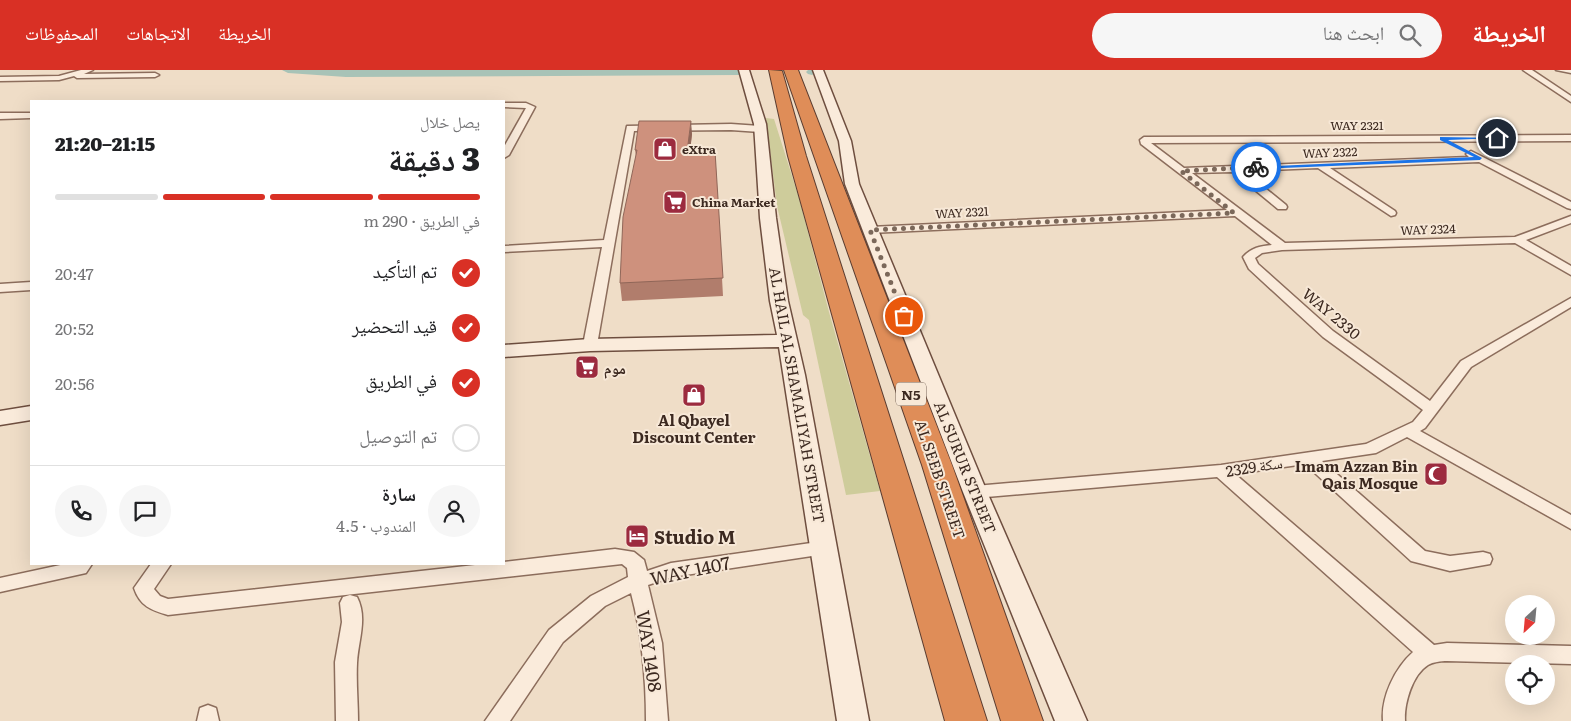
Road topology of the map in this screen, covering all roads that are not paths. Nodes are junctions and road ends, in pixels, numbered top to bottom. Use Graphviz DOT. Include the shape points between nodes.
graph roads {
  1 [pos="89,70"];
  2 [pos="744,70"];
  3 [pos="762,70"];
  4 [pos="774,70"];
  5 [pos="791,70"];
  6 [pos="804,70"];
  7 [pos="818,70"];
  8 [pos="1527,70"];
  9 [pos="1560,70"];
  10 [pos="1571,72"];
  11 [pos="156,75"];
  12 [pos="70,76"];
  13 [pos="0,79"];
  14 [pos="1571,100"];
  15 [pos="506,105"];
  16 [pos="0,116"];
  17 [pos="30,116"];
  18 [pos="760,125"];
  19 [pos="812,128"];
  20 [pos="1441,138"];
  21 [pos="1571,138"];
  22 [pos="505,153"];
  23 [pos="796,156"];
  24 [pos="1480,159"];
  25 [pos="1319,165"];
  26 [pos="1234,168"];
  27 [pos="1181,171"];
  28 [pos="1571,206"];
  29 [pos="1282,207"];
  30 [pos="1234,213"];
  31 [pos="1391,213"];
  32 [pos="1571,219"];
  33 [pos="870,230"];
  34 [pos="1517,240"];
  35 [pos="609,243"];
  36 [pos="1282,248"];
  37 [pos="505,249"];
  38 [pos="1571,271"];
  39 [pos="30,286"];
  40 [pos="0,288"];
  41 [pos="780,301"];
  42 [pos="1571,302"];
  43 [pos="788,341"];
  44 [pos="725,343"];
  45 [pos="590,345"];
  46 [pos="505,351"];
  47 [pos="795,375"];
  48 [pos="1430,408"];
  49 [pos="30,413"];
  50 [pos="0,418"];
  51 [pos="1408,431"];
  52 [pos="1308,458"];
  53 [pos="1221,471"];
  54 [pos="975,492"];
  55 [pos="1571,523"];
  56 [pos="825,548"];
  57 [pos="1483,559"];
  58 [pos="81,565"];
  59 [pos="160,565"];
  60 [pos="636,582"];
  61 [pos="0,585"];
  62 [pos="350,603"];
  63 [pos="1431,654"];
  64 [pos="1571,655"];
  65 [pos="502,720"];
  66 [pos="347,721"];
  67 [pos="657,721"];
  68 [pos="853,721"];
  69 [pos="966,721"];
  70 [pos="1022,721"];
  71 [pos="1071,721"];
  72 [pos="1394,721"];
  1 -- 12 [label="street"];
  2 -- 18 [label="street, AL HAIL AL SHAMALIYAH STREET"];
  3 -- 23 [label="highway" via="785,138"];
  4 -- 23 [label="highway"];
  5 -- 19 [label="highway, AL SEEB STREET / N5"];
  6 -- 19 [label="highway" via="810,94"];
  7 -- 33 [label="street, AL SURUR STREET" via="845,141 852,184"];
  8 -- 14 [label="street"];
  9 -- 10 [label="street"];
  11 -- 12 [label="street"];
  12 -- 13 [label="street"];
  15 -- 22 [label="street" via="531,107"];
  16 -- 17 [label="street"];
  18 -- 35 [label="street" via="630,128"];
  18 -- 41 [label="street, AL HAIL AL SHAMALIYAH STREET" via="768,218"];
  19 -- 70 [label="highway, AL SEEB STREET / N5" via="938,465"];
  20 -- 21 [label="street, WAY 2321"];
  20 -- 24 [label="street, WAY 2322"];
  20 -- 27 [label="street, WAY 2321" via="1144,140"];
  23 -- 69 [label="highway"];
  24 -- 25 [label="street, WAY 2322"];
  24 -- 28 [label="street, WAY 2322"];
  25 -- 26 [label="street, WAY 2322"];
  25 -- 31 [label="street"];
  26 -- 27 [label="street, WAY 2322"];
  26 -- 29 [label="street"];
  27 -- 30 [label="street"];
  30 -- 33 [label="street, WAY 2321"];
  30 -- 36 [label="street"];
  32 -- 34 [label="street, WAY 2324"];
  33 -- 54 [label="street, AL SURUR STREET"];
  34 -- 36 [label="street, WAY 2324"];
  34 -- 38 [label="street"];
  35 -- 37 [label="street"];
  35 -- 45 [label="street"];
  36 -- 48 [label="street, WAY 2330" via="1259,250 1249,257 1253,266 1328,334"];
  39 -- 40 [label="street"];
  41 -- 43 [label="street, AL HAIL AL SHAMALIYAH STREET"];
  41 -- 44 [label="street" via="764,330"];
  42 -- 48 [label="street, سكة 2329" via="1466,364"];
  43 -- 44 [label="street"];
  43 -- 47 [label="street, AL HAIL AL SHAMALIYAH STREET"];
  44 -- 45 [label="street"];
  44 -- 47 [label="street" via="779,358"];
  45 -- 46 [label="street"];
  47 -- 56 [label="street, AL HAIL AL SHAMALIYAH STREET"];
  48 -- 51 [label="street, سكة 2329" via="1419,424"];
  49 -- 50 [label="street"];
  51 -- 52 [label="street, سكة 2329" via="1370,449"];
  51 -- 55 [label="street"];
  52 -- 53 [label="street, سكة 2329"];
  52 -- 57 [label="street" via="1418,556 1439,564 1456,565"];
  53 -- 54 [label="street, سكة 2329"];
  53 -- 63 [label="street"];
  54 -- 71 [label="street, AL SURUR STREET"];
  56 -- 60 [label="street, WAY 1407" via="671,570"];
  56 -- 68 [label="street, AL HAIL AL SHAMALIYAH STREET"];
  58 -- 61 [label="street"];
  59 -- 60 [label="street, WAY 1408" via="144,588 145,596 155,604 168,607 615,556 627,557 637,565"];
  60 -- 65 [label="street, WAY 1407" via="598,601 556,636"];
  60 -- 67 [label="street, WAY 1408" via="647,618 657,690"];
  62 -- 66 [label="street"];
  63 -- 64 [label="street"];
  63 -- 72 [label="street" via="1412,668 1393,709"];
}
